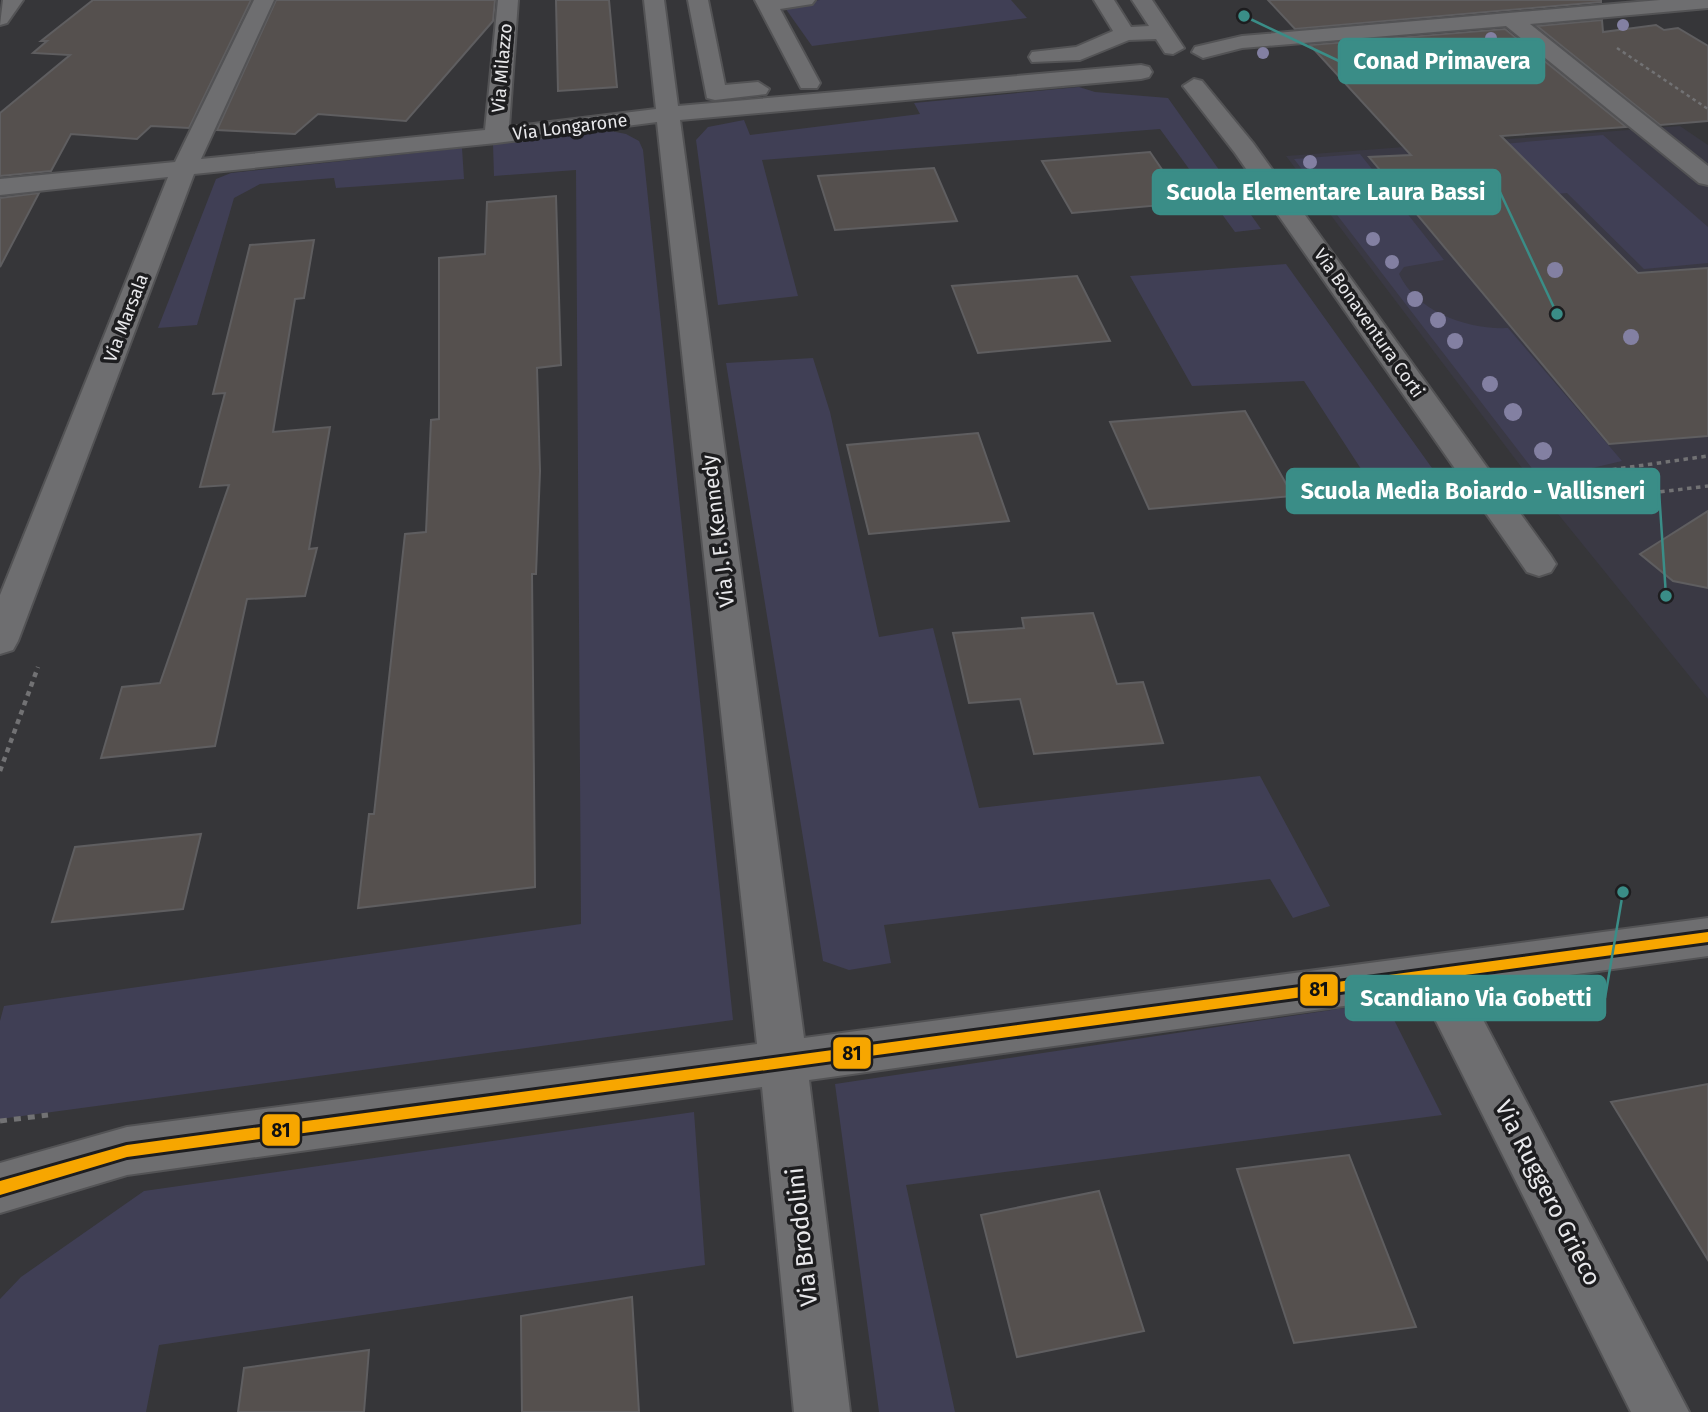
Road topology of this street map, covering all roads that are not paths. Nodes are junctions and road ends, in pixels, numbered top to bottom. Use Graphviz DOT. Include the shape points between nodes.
graph roads {
  1 [pos="13,0"];
  2 [pos="264,0"];
  3 [pos="508,0"];
  4 [pos="654,0"];
  5 [pos="698,0"];
  6 [pos="805,0"];
  7 [pos="1104,0"];
  8 [pos="1142,0"];
  9 [pos="1708,2"];
  10 [pos="767,3"];
  11 [pos="1510,18"];
  12 [pos="0,19"];
  13 [pos="1125,34"];
  14 [pos="1168,40"];
  15 [pos="1203,52"];
  16 [pos="1012,61"];
  17 [pos="958,66"];
  18 [pos="1141,72"];
  19 [pos="1195,80"];
  20 [pos="713,81"];
  21 [pos="809,83"];
  22 [pos="666,100"];
  23 [pos="496,136"];
  24 [pos="185,166"];
  25 [pos="1708,178"];
  26 [pos="0,187"];
  27 [pos="1539,564"];
  28 [pos="0,641"];
  29 [pos="1708,937"];
  30 [pos="1434,974"];
  31 [pos="783,1062"];
  32 [pos="0,1188"];
  33 [pos="822,1412"];
  34 [pos="1661,1412"];
  1 -- 12 [label="street"];
  2 -- 24 [label="street, Via Marsala"];
  3 -- 23 [label="street, Via Milazzo"];
  4 -- 22 [label="street, Via J. F. Kennedy"];
  5 -- 20 [label="street"];
  6 -- 10 [label="street"];
  7 -- 13 [label="street"];
  8 -- 14 [label="street"];
  9 -- 11 [label="street"];
  10 -- 21 [label="street"];
  11 -- 15 [label="street" via="1242,42"];
  11 -- 25 [label="street"];
  13 -- 14 [label="street"];
  13 -- 16 [label="street" via="1080,53"];
  14 -- 15 [label="street, Via Bonaventura Corti"];
  14 -- 18 [label="street, Via Bonaventura Corti" via="1144,54 1137,64"];
  15 -- 19 [label="street, Via Bonaventura Corti" via="1223,61"];
  17 -- 21 [label="street"];
  18 -- 19 [label="street, Via Bonaventura Corti"];
  18 -- 22 [label="street, Via Longarone"];
  19 -- 27 [label="street, Via Bonaventura Corti"];
  20 -- 21 [label="street" via="715,93"];
  20 -- 22 [label="street"];
  22 -- 23 [label="street, Via Longarone"];
  22 -- 31 [label="street, Via J. F. Kennedy"];
  23 -- 24 [label="street, Via Longarone"];
  24 -- 26 [label="street, Via Longarone"];
  24 -- 28 [label="street, Via Marsala"];
  29 -- 30 [label="street"];
  30 -- 31 [label="street"];
  30 -- 34 [label="street, Via Ruggero Grieco"];
  31 -- 32 [label="street" via="127,1151"];
  31 -- 33 [label="street, Via Brodolini"];
}
